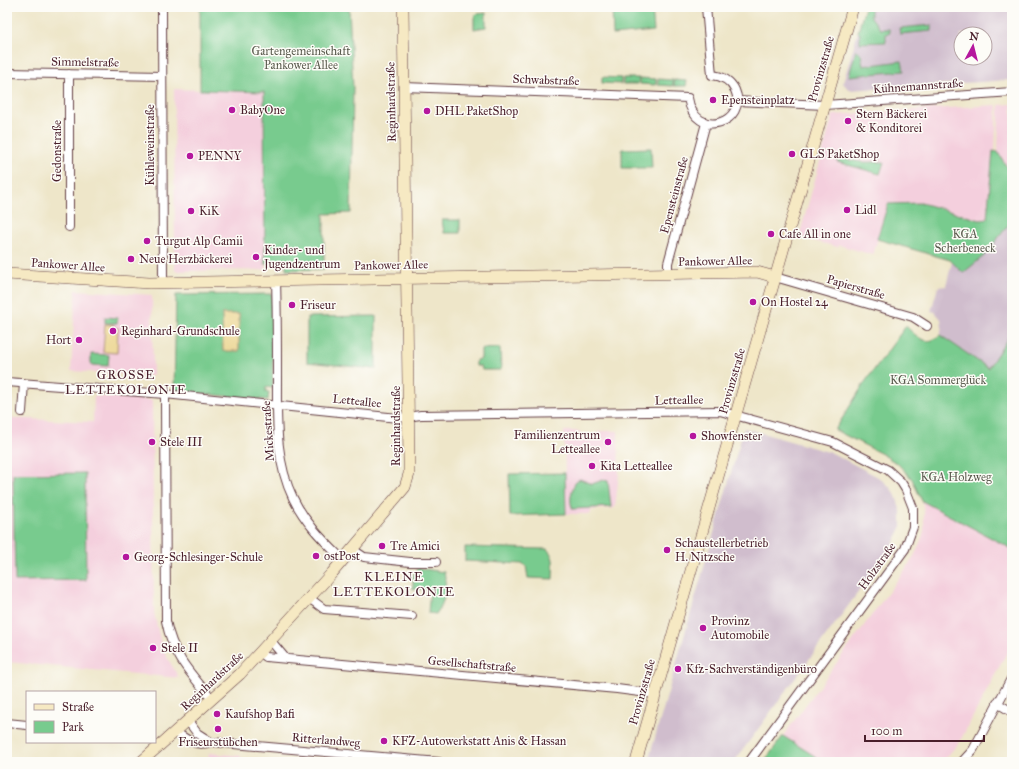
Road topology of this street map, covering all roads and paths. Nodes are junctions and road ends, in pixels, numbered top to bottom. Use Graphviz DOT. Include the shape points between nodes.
graph roads {
  1 [pos="162,7"];
  2 [pos="403,7"];
  3 [pos="706,7"];
  4 [pos="853,7"];
  5 [pos="7,73"];
  6 [pos="69,74"];
  7 [pos="162,76"];
  8 [pos="404,87"];
  9 [pos="1012,92"];
  10 [pos="737,101"];
  11 [pos="825,105"];
  12 [pos="706,123"];
  13 [pos="69,227"];
  14 [pos="7,274"];
  15 [pos="668,274"];
  16 [pos="775,277"];
  17 [pos="407,278"];
  18 [pos="276,280"];
  19 [pos="163,283"];
  20 [pos="927,326"];
  21 [pos="7,382"];
  22 [pos="24,383"];
  23 [pos="165,394"];
  24 [pos="277,405"];
  25 [pos="22,412"];
  26 [pos="736,414"];
  27 [pos="409,416"];
  28 [pos="352,549"];
  29 [pos="343,560"];
  30 [pos="436,562"];
  31 [pos="309,598"];
  32 [pos="412,616"];
  33 [pos="270,641"];
  34 [pos="260,652"];
  35 [pos="286,659"];
  36 [pos="1012,677"];
  37 [pos="655,694"];
  38 [pos="212,699"];
  39 [pos="997,703"];
  40 [pos="1012,712"];
  41 [pos="188,721"];
  42 [pos="7,723"];
  43 [pos="26,725"];
  44 [pos="176,732"];
  45 [pos="210,742"];
  46 [pos="157,744"];
  47 [pos="141,762"];
  48 [pos="439,762"];
  49 [pos="636,762"];
  50 [pos="749,762"];
  51 [pos="962,762"];
  1 -- 7 [label="street, Kühleweinstraße"];
  2 -- 8 [label="street, Reginhardstraße"];
  3 -- 10 [label="street" via="712,75 728,81 735,91"];
  4 -- 11 [label="street, Provinzstraße"];
  5 -- 6 [label="street, Simmelstraße"];
  6 -- 7 [label="street, Simmelstraße"];
  6 -- 13 [label="street, Gedonstraße"];
  7 -- 19 [label="street, Kühleweinstraße"];
  8 -- 12 [label="street, Schwabstraße" via="688,98 692,112"];
  8 -- 17 [label="street, Reginhardstraße"];
  9 -- 11 [label="street, Kühnemannstraße"];
  10 -- 11 [label="street"];
  10 -- 12 [label="street" via="736,108 728,119 717,124"];
  11 -- 16 [label="street, Provinzstraße"];
  12 -- 15 [label="street, Epensteinstraße" via="668,263"];
  14 -- 19 [label="street, Pankower Allee"];
  15 -- 16 [label="street, Pankower Allee" via="757,272"];
  15 -- 17 [label="street, Pankower Allee"];
  16 -- 20 [label="street, Papierstraße" via="913,317"];
  16 -- 26 [label="street, Provinzstraße"];
  17 -- 18 [label="street, Pankower Allee"];
  17 -- 27 [label="street, Reginhardstraße"];
  18 -- 19 [label="street, Pankower Allee"];
  18 -- 24 [label="street, Mickestraße"];
  21 -- 22 [label="street, Letteallee"];
  22 -- 23 [label="street, Letteallee"];
  22 -- 25 [label="street"];
  23 -- 24 [label="street, Letteallee"];
  23 -- 38 [label="street" via="166,621 176,654"];
  24 -- 27 [label="street, Letteallee" via="398,418"];
  24 -- 29 [label="street, Mickestraße" via="279,451 293,498 309,524"];
  26 -- 27 [label="street, Letteallee" via="720,411"];
  26 -- 37 [label="street, Provinzstraße"];
  26 -- 50 [label="street, Holzstraße" via="833,442 888,470 906,490 913,517 911,534 905,549"];
  27 -- 28 [label="street, Reginhardstraße" via="410,461 404,487"];
  28 -- 29 [label="street, Reginhardstraße"];
  28 -- 30 [label="street" via="364,557"];
  29 -- 31 [label="street, Reginhardstraße"];
  31 -- 32 [label="street" via="324,609"];
  31 -- 33 [label="street, Reginhardstraße"];
  33 -- 34 [label="street, Reginhardstraße"];
  33 -- 35 [label="street"];
  34 -- 35 [label="street, Gesellschaftstraße" via="266,657"];
  34 -- 38 [label="street, Reginhardstraße"];
  35 -- 37 [label="street, Gesellschaftstraße"];
  36 -- 39 [label="street"];
  37 -- 49 [label="street, Provinzstraße"];
  38 -- 41 [label="street, Reginhardstraße"];
  39 -- 40 [label="street"];
  39 -- 51 [label="street" via="973,750"];
  41 -- 44 [label="street, Reginhardstraße"];
  41 -- 45 [label="street" via="197,733"];
  42 -- 43 [label="street"];
  44 -- 45 [label="street, Ritterlandweg" via="195,744 204,745"];
  44 -- 46 [label="street, Reginhardstraße"];
  45 -- 48 [label="street, Ritterlandweg"];
  46 -- 47 [label="street, Reginhardstraße"];
}
